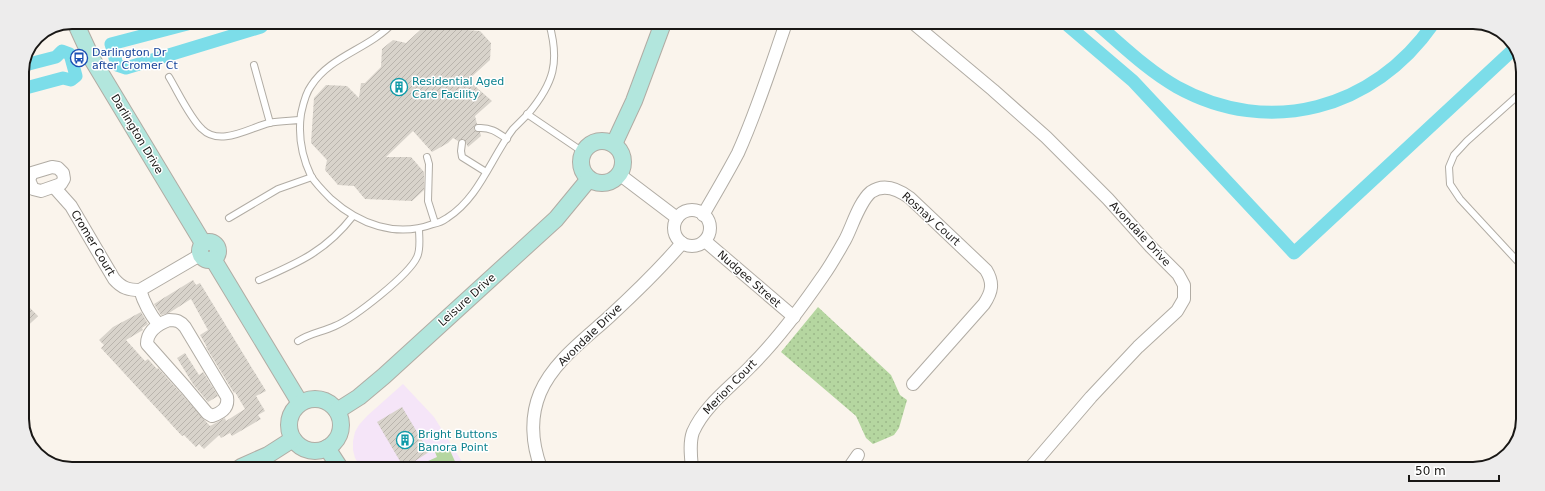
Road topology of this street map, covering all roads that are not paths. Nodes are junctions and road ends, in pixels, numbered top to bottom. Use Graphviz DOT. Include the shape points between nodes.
graph roads {
  1 [pos="78,29"];
  2 [pos="388,29"];
  3 [pos="550,29"];
  4 [pos="661,29"];
  5 [pos="784,29"];
  6 [pos="920,29"];
  7 [pos="254,65"];
  8 [pos="169,77"];
  9 [pos="1516,97"];
  10 [pos="527,114"];
  11 [pos="300,120"];
  12 [pos="270,123"];
  13 [pos="478,128"];
  14 [pos="507,139"];
  15 [pos="462,143"];
  16 [pos="614,144"];
  17 [pos="583,152"];
  18 [pos="427,157"];
  19 [pos="486,172"];
  20 [pos="619,174"];
  21 [pos="312,177"];
  22 [pos="589,179"];
  23 [pos="54,187"];
  24 [pos="703,215"];
  25 [pos="353,216"];
  26 [pos="229,218"];
  27 [pos="677,218"];
  28 [pos="435,224"];
  29 [pos="419,229"];
  30 [pos="705,241"];
  31 [pos="682,243"];
  32 [pos="206,252"];
  33 [pos="1516,260"];
  34 [pos="259,280"];
  35 [pos="140,290"];
  36 [pos="794,317"];
  37 [pos="158,324"];
  38 [pos="298,341"];
  39 [pos="913,384"];
  40 [pos="300,403"];
  41 [pos="337,411"];
  42 [pos="293,439"];
  43 [pos="327,448"];
  44 [pos="858,455"];
  45 [pos="253,462"];
  46 [pos="336,462"];
  47 [pos="539,462"];
  48 [pos="691,462"];
  49 [pos="853,462"];
  50 [pos="1035,462"];
  1 -- 32 [label="street, Darlington Drive" via="92,58"];
  2 -- 11 [label="lane" via="321,72 310,87"];
  3 -- 10 [label="lane" via="555,51 553,73 544,93"];
  4 -- 16 [label="street" via="634,101"];
  5 -- 24 [label="street" via="738,152"];
  6 -- 50 [label="street, Avondale Drive" via="1046,137 1178,274 1184,285 1184,299 1177,311 1138,347 1091,397"];
  7 -- 12 [label="lane"];
  8 -- 12 [label="lane" via="196,122 210,135 225,136"];
  9 -- 33 [label="lane" via="1467,141 1454,155 1449,168 1450,184 1460,199"];
  10 -- 14 [label="lane"];
  10 -- 17 [label="lane"];
  11 -- 12 [label="lane"];
  11 -- 21 [label="lane" via="300,139"];
  13 -- 14 [label="lane" via="485,127"];
  14 -- 19 [label="lane"];
  15 -- 19 [label="lane" via="462,157"];
  16 -- 17 [label="street" via="607,141 593,142"];
  16 -- 20 [label="street" via="623,158"];
  17 -- 22 [label="street" via="580,159 581,167"];
  18 -- 28 [label="lane" via="428,201"];
  19 -- 28 [label="lane" via="461,209"];
  20 -- 22 [label="street" via="609,182 595,182"];
  20 -- 27 [label="street"];
  21 -- 25 [label="lane" via="324,192"];
  21 -- 26 [label="lane" via="278,189"];
  22 -- 41 [label="street, Leisure Drive" via="550,225 384,376"];
  23 -- 35 [label="street, Cromer Court" via="71,206 114,279 122,287"];
  24 -- 27 [label="street" via="698,212 687,212"];
  24 -- 30 [label="street" via="710,227"];
  25 -- 29 [label="lane" via="389,229"];
  25 -- 34 [label="lane" via="320,250 290,267"];
  27 -- 31 [label="street" via="674,229"];
  28 -- 29 [label="lane"];
  29 -- 38 [label="lane" via="418,256 401,276 373,301 336,326 307,335"];
  30 -- 31 [label="street" via="696,246"];
  30 -- 36 [label="street, Nudgee Street"];
  31 -- 47 [label="street, Avondale Drive" via="652,277 551,374 540,393 534,414 533,436"];
  32 -- 35 [label="street"];
  32 -- 40 [label="street, Darlington Drive"];
  35 -- 37 [label="street" via="143,301"];
  36 -- 39 [label="street, Rosnay Court" via="830,265 870,193 878,188 902,192 986,270 992,286 984,304"];
  36 -- 48 [label="street, Merion Court" via="750,367 701,416 692,434"];
  37 -- 37 [label="street" via="176,320 185,327 227,397 225,409 212,416 207,413 147,344 150,333"];
  40 -- 41 [label="street" via="313,398 320,399 327,401"];
  40 -- 42 [label="street" via="295,407 289,420"];
  41 -- 43 [label="street" via="341,424 340,431"];
  42 -- 43 [label="street" via="308,450"];
  42 -- 45 [label="street"];
  43 -- 46 [label="street"];
  44 -- 49 [label="street"];
}
